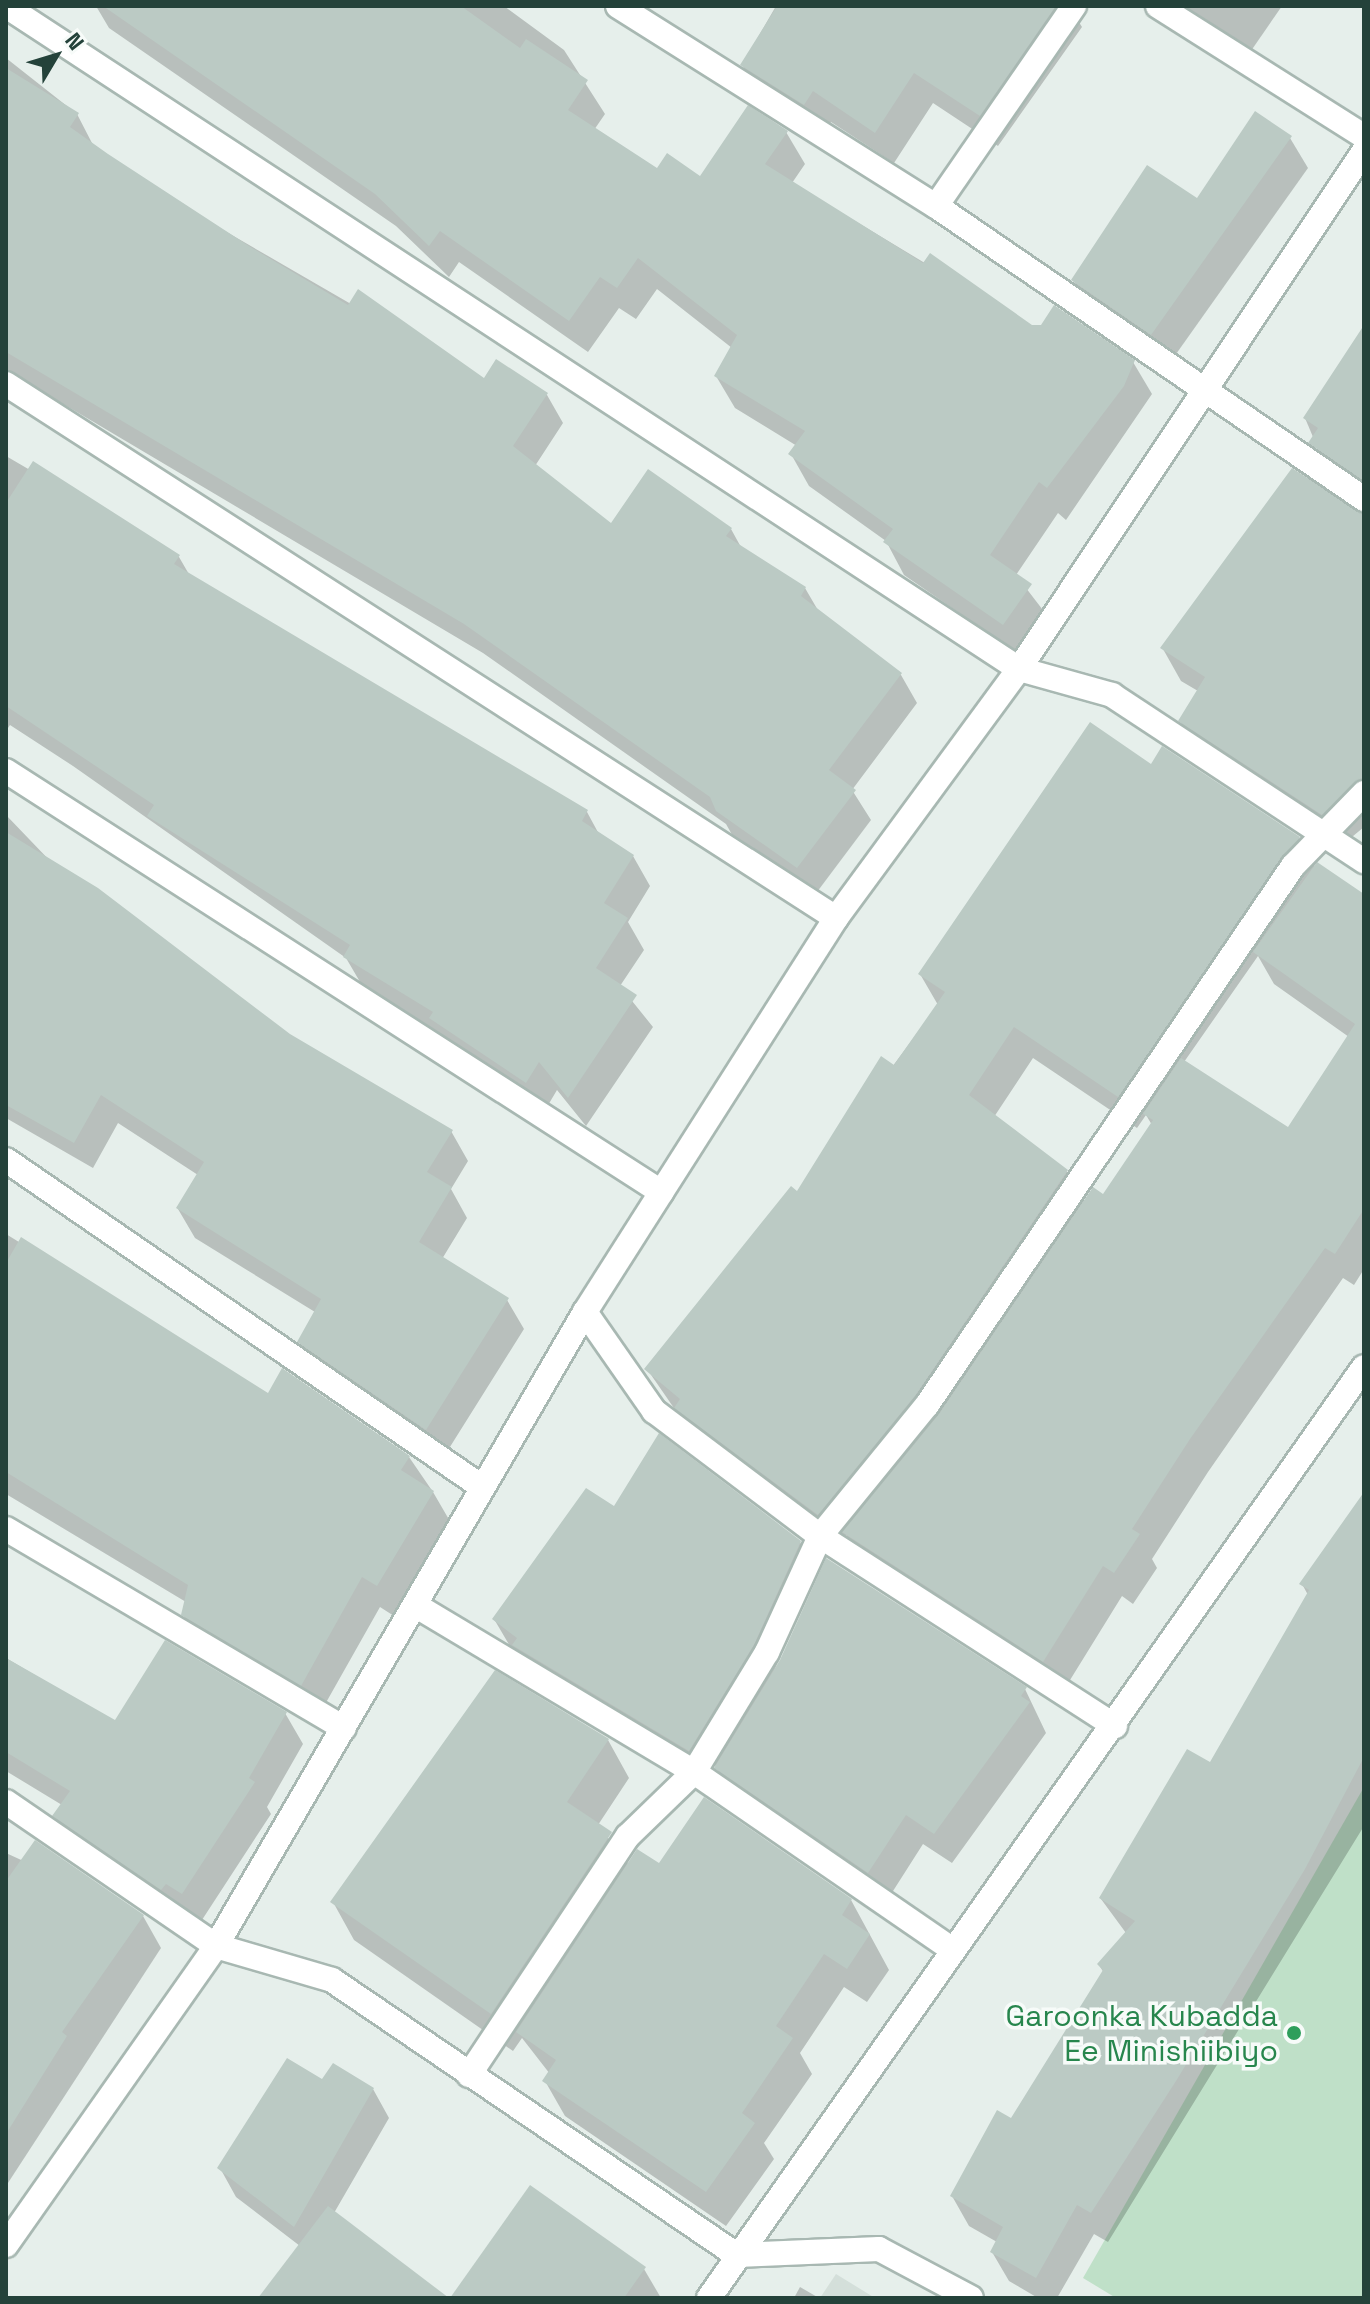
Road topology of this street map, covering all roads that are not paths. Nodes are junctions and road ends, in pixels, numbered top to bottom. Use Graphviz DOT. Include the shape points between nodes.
graph roads {
  1 [pos="6,6"];
  2 [pos="1074,6"];
  3 [pos="1158,6"];
  4 [pos="632,10"];
  5 [pos="1364,136"];
  6 [pos="1364,151"];
  7 [pos="936,206"];
  8 [pos="6,384"];
  9 [pos="1199,389"];
  10 [pos="1364,499"];
  11 [pos="1019,669"];
  12 [pos="6,771"];
  13 [pos="1364,793"];
  14 [pos="1330,834"];
  15 [pos="1364,861"];
  16 [pos="836,918"];
  17 [pos="6,1160"];
  18 [pos="661,1192"];
  19 [pos="585,1312"];
  20 [pos="1364,1367"];
  21 [pos="482,1487"];
  22 [pos="6,1529"];
  23 [pos="820,1536"];
  24 [pos="415,1605"];
  25 [pos="1115,1726"];
  26 [pos="344,1728"];
  27 [pos="694,1772"];
  28 [pos="6,1802"];
  29 [pos="216,1946"];
  30 [pos="952,1949"];
  31 [pos="469,2075"];
  32 [pos="6,2245"];
  33 [pos="737,2255"];
  34 [pos="709,2298"];
  35 [pos="971,2298"];
  1 -- 11 [label="street"];
  2 -- 7 [label="street"];
  3 -- 5 [label="street"];
  4 -- 7 [label="street"];
  6 -- 9 [label="street"];
  7 -- 9 [label="street"];
  8 -- 16 [label="street"];
  9 -- 10 [label="street"];
  9 -- 11 [label="street"];
  11 -- 14 [label="street" via="1112,695"];
  11 -- 16 [label="street"];
  12 -- 18 [label="street"];
  13 -- 14 [label="street"];
  14 -- 15 [label="street"];
  14 -- 23 [label="street" via="1293,866 927,1405"];
  16 -- 18 [label="street"];
  17 -- 21 [label="street"];
  18 -- 19 [label="street"];
  19 -- 21 [label="street"];
  19 -- 23 [label="street" via="654,1411"];
  20 -- 25 [label="street"];
  21 -- 24 [label="street"];
  22 -- 26 [label="street"];
  23 -- 25 [label="street"];
  23 -- 27 [label="street" via="767,1652"];
  24 -- 26 [label="street"];
  24 -- 27 [label="street"];
  25 -- 30 [label="street"];
  26 -- 29 [label="street"];
  27 -- 30 [label="street"];
  27 -- 31 [label="street" via="628,1836"];
  28 -- 29 [label="street"];
  29 -- 31 [label="street" via="332,1980"];
  29 -- 32 [label="street"];
  30 -- 33 [label="street"];
  31 -- 33 [label="street"];
  33 -- 34 [label="street"];
  33 -- 35 [label="street" via="879,2249"];
}
